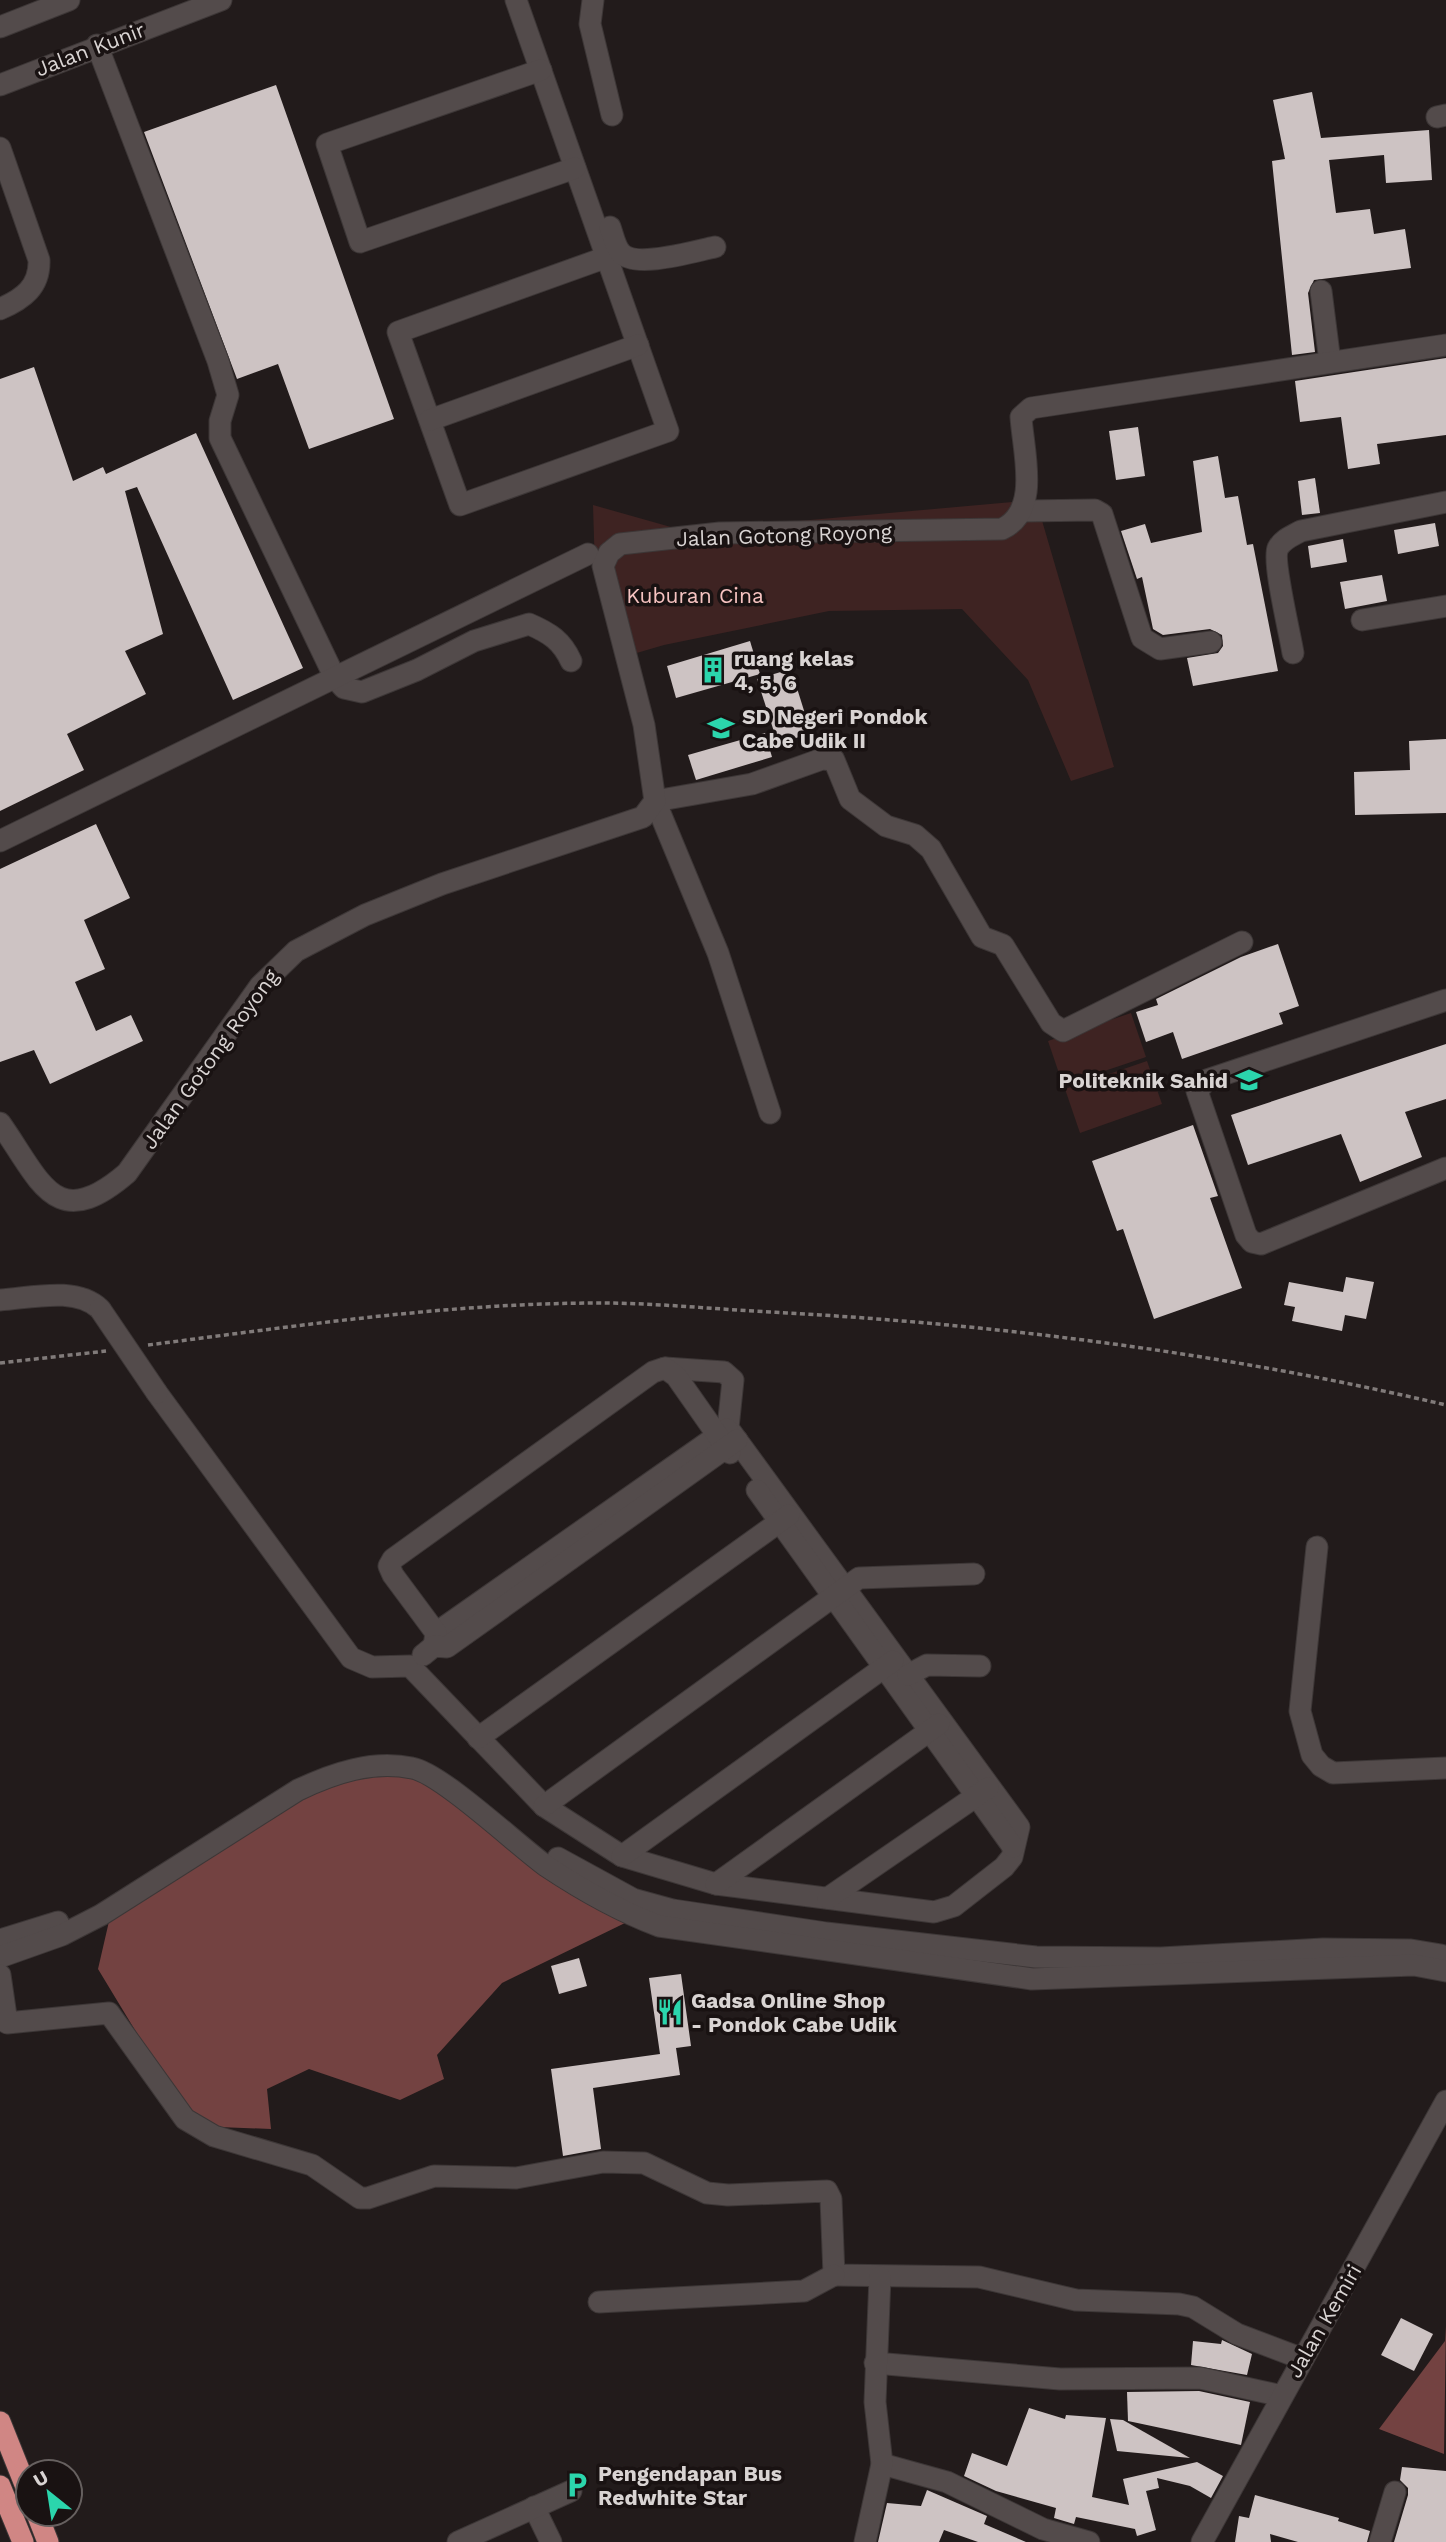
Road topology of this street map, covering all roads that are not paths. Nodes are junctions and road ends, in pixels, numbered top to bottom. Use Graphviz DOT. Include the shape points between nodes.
graph roads {
  1 [pos="69,0"];
  2 [pos="220,0"];
  3 [pos="516,0"];
  4 [pos="532,0"];
  5 [pos="593,0"];
  6 [pos="0,27"];
  7 [pos="97,45"];
  8 [pos="541,70"];
  9 [pos="0,85"];
  10 [pos="612,115"];
  11 [pos="0,148"];
  12 [pos="575,168"];
  13 [pos="715,247"];
  14 [pos="607,257"];
  15 [pos="1321,291"];
  16 [pos="0,309"];
  17 [pos="638,345"];
  18 [pos="1446,345"];
  19 [pos="1330,362"];
  20 [pos="430,420"];
  21 [pos="1446,502"];
  22 [pos="1024,510"];
  23 [pos="588,554"];
  24 [pos="1446,606"];
  25 [pos="1362,620"];
  26 [pos="1211,642"];
  27 [pos="1293,653"];
  28 [pos="571,662"];
  29 [pos="335,678"];
  30 [pos="655,801"];
  31 [pos="0,841"];
  32 [pos="1242,942"];
  33 [pos="1446,1000"];
  34 [pos="770,1113"];
  35 [pos="0,1123"];
  36 [pos="1446,1168"];
  37 [pos="0,1300"];
  38 [pos="665,1367"];
  39 [pos="727,1437"];
  40 [pos="786,1518"];
  41 [pos="1317,1547"];
  42 [pos="974,1574"];
  43 [pos="839,1592"];
  44 [pos="435,1640"];
  45 [pos="410,1666"];
  46 [pos="980,1666"];
  47 [pos="896,1667"];
  48 [pos="936,1726"];
  49 [pos="478,1738"];
  50 [pos="1446,1768"];
  51 [pos="983,1791"];
  52 [pos="544,1806"];
  53 [pos="622,1856"];
  54 [pos="716,1884"];
  55 [pos="828,1898"];
  56 [pos="0,1940"];
  57 [pos="1446,1956"];
  58 [pos="0,1957"];
  59 [pos="1446,1971"];
  60 [pos="0,1975"];
  61 [pos="3,2024"];
  62 [pos="1445,2105"];
  63 [pos="1436,2140"];
  64 [pos="834,2275"];
  65 [pos="880,2277"];
  66 [pos="600,2302"];
  67 [pos="1303,2359"];
  68 [pos="875,2364"];
  69 [pos="1282,2396"];
  70 [pos="0,2422"];
  71 [pos="14,2458"];
  72 [pos="882,2464"];
  73 [pos="0,2486"];
  74 [pos="571,2491"];
  75 [pos="1395,2492"];
  76 [pos="534,2507"];
  77 [pos="23,2542"];
  78 [pos="458,2542"];
  79 [pos="551,2542"];
  80 [pos="865,2542"];
  81 [pos="1089,2542"];
  82 [pos="1202,2542"];
  83 [pos="1380,2542"];
  1 -- 6 [label="street"];
  2 -- 7 [label="street, Jalan Kunir"];
  3 -- 8 [label="street"];
  4 -- 13 [label="street" via="619,252 648,260"];
  5 -- 10 [label="street" via="590,24"];
  7 -- 9 [label="street, Jalan Kunir"];
  7 -- 29 [label="street" via="222,372 228,395 220,438"];
  8 -- 12 [label="street"];
  8 -- 12 [label="street" via="327,144 360,242"];
  11 -- 16 [label="street" via="40,260 33,290"];
  12 -- 14 [label="street"];
  14 -- 17 [label="street"];
  14 -- 20 [label="street" via="398,332"];
  15 -- 19 [label="street"];
  17 -- 20 [label="street"];
  17 -- 20 [label="street" via="668,431 655,436 460,505"];
  18 -- 19 [label="street"];
  19 -- 22 [label="street" via="1024,411"];
  21 -- 27 [label="street" via="1301,531 1284,540 1277,550 1276,565"];
  22 -- 26 [label="street" via="1095,510 1102,514 1142,638 1160,649"];
  22 -- 30 [label="street, Jalan Gotong Royong" via="1015,523 1002,529 720,533 620,544 603,566 644,724"];
  23 -- 29 [label="street"];
  24 -- 25 [label="street"];
  28 -- 29 [label="street" via="558,640 529,624 474,641 362,692 344,688"];
  29 -- 31 [label="street"];
  30 -- 32 [label="street" via="752,784 822,759 834,760 850,799 886,827 915,835 931,849 982,937 1003,945 1051,1023 1063,1031"];
  30 -- 34 [label="street" via="718,953"];
  30 -- 35 [label="street, Jalan Gotong Royong" via="643,817 442,884 365,915 296,951 260,986 127,1173 105,1192 84,1202 55,1196"];
  33 -- 36 [label="street" via="1207,1080 1197,1091 1252,1242 1261,1244"];
  37 -- 45 [label="street, bridge" via="90,1299 351,1658 372,1667"];
  38 -- 39 [label="street"];
  38 -- 39 [label="street" via="724,1372 733,1380"];
  38 -- 44 [label="street" via="393,1559 389,1566 393,1575"];
  39 -- 40 [label="street"];
  39 -- 44 [label="street" via="447,1647"];
  40 -- 43 [label="street"];
  40 -- 49 [label="street"];
  41 -- 50 [label="street" via="1300,1711 1312,1755 1333,1773"];
  42 -- 43 [label="street" via="867,1577"];
  43 -- 47 [label="street"];
  43 -- 52 [label="street"];
  44 -- 45 [label="street"];
  45 -- 49 [label="street"];
  46 -- 47 [label="street"];
  47 -- 48 [label="street"];
  47 -- 53 [label="street"];
  48 -- 51 [label="street"];
  48 -- 54 [label="street"];
  49 -- 52 [label="street"];
  51 -- 55 [label="street"];
  51 -- 55 [label="street" via="1013,1847 1012,1857 954,1906 934,1912"];
  52 -- 53 [label="street"];
  53 -- 54 [label="street"];
  54 -- 55 [label="street"];
  56 -- 57 [label="street" via="103,1904 301,1778 332,1764 395,1753 420,1756 445,1771 551,1854 633,1899 673,1910 1036,1957 1161,1958 1323,1950 1411,1950"];
  58 -- 59 [label="street" via="101,1915 298,1790 329,1776 391,1765 428,1775 546,1866 619,1911 659,1926 1032,1979 1414,1965"];
  60 -- 61 [label="street"];
  61 -- 64 [label="street" via="109,2014 185,2119 215,2136 312,2165 360,2198 434,2176 516,2178 603,2162 644,2162 706,2193 827,2191"];
  62 -- 63 [label="street, Jalan Kemiri"];
  63 -- 67 [label="street, Jalan Kemiri"];
  64 -- 65 [label="street"];
  64 -- 66 [label="street" via="804,2291"];
  65 -- 67 [label="street" via="979,2277 1076,2300 1179,2304 1237,2334"];
  65 -- 68 [label="street"];
  67 -- 69 [label="street, Jalan Kemiri"];
  68 -- 69 [label="street" via="1060,2379 1200,2378"];
  68 -- 72 [label="street"];
  69 -- 82 [label="street, Jalan Kemiri"];
  70 -- 71 [label="highway"];
  72 -- 80 [label="street"];
  72 -- 81 [label="street" via="947,2482 1043,2529"];
  73 -- 77 [label="highway"];
  74 -- 76 [label="street"];
  75 -- 83 [label="street"];
  76 -- 78 [label="street"];
  76 -- 79 [label="street"];
}
